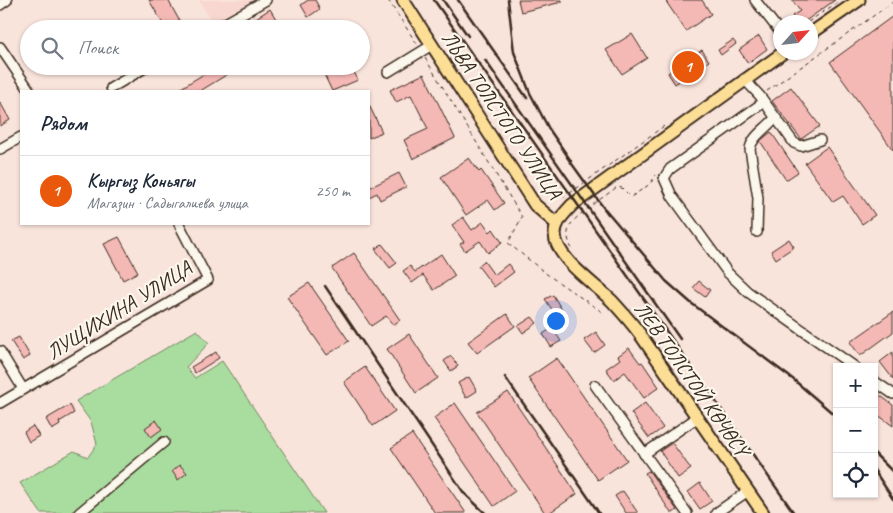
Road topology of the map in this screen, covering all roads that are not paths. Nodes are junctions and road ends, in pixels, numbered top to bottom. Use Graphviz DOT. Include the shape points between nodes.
graph roads {
  1 [pos="7,0"];
  2 [pos="266,0"];
  3 [pos="403,0"];
  4 [pos="755,0"];
  5 [pos="859,0"];
  6 [pos="0,5"];
  7 [pos="231,20"];
  8 [pos="773,23"];
  9 [pos="818,28"];
  10 [pos="432,45"];
  11 [pos="0,46"];
  12 [pos="773,59"];
  13 [pos="388,72"];
  14 [pos="133,75"];
  15 [pos="744,79"];
  16 [pos="29,90"];
  17 [pos="109,90"];
  18 [pos="764,102"];
  19 [pos="775,118"];
  20 [pos="20,138"];
  21 [pos="820,140"];
  22 [pos="0,149"];
  23 [pos="557,224"];
  24 [pos="180,225"];
  25 [pos="757,232"];
  26 [pos="0,351"];
  27 [pos="849,363"];
  28 [pos="878,383"];
  29 [pos="594,385"];
  30 [pos="23,389"];
  31 [pos="893,394"];
  32 [pos="0,403"];
  33 [pos="698,417"];
  34 [pos="164,442"];
  35 [pos="644,454"];
  36 [pos="748,491"];
  37 [pos="79,513"];
  38 [pos="687,513"];
  39 [pos="716,513"];
  40 [pos="763,513"];
  1 -- 6 [label="street"];
  2 -- 7 [label="street"];
  3 -- 10 [label="main road, ЛЬВА ТОЛСТОГО УЛИЦА"];
  4 -- 8 [label="street"];
  5 -- 9 [label="main road"];
  10 -- 13 [label="street"];
  10 -- 23 [label="main road, ЛЬВА ТОЛСТОГО УЛИЦА" via="535,205"];
  11 -- 16 [label="street"];
  12 -- 15 [label="main road"];
  14 -- 17 [label="street"];
  15 -- 18 [label="street"];
  15 -- 23 [label="main road" via="567,201"];
  18 -- 19 [label="street"];
  18 -- 27 [label="street" via="670,169 664,178 672,196 722,265 748,292"];
  19 -- 21 [label="street" via="794,143 801,146"];
  19 -- 25 [label="street" via="755,138 750,149 758,198"];
  20 -- 22 [label="street"];
  23 -- 33 [label="main road, ЛЕВ ТОЛСТОЙ КӨЧӨСҮ" via="556,243 563,255 627,317"];
  24 -- 30 [label="street, ЛУЩИХИНА УЛИЦА" via="208,280"];
  26 -- 30 [label="street"];
  28 -- 31 [label="street"];
  29 -- 35 [label="street"];
  30 -- 32 [label="street, ЛУЩИХИНА УЛИЦА"];
  33 -- 35 [label="street"];
  33 -- 36 [label="main road, ЛЕВ ТОЛСТОЙ КӨЧӨСҮ"];
  34 -- 37 [label="street"];
  35 -- 38 [label="street"];
  36 -- 39 [label="street"];
  36 -- 40 [label="main road, ЛЕВ ТОЛСТОЙ КӨЧӨСҮ"];
}
